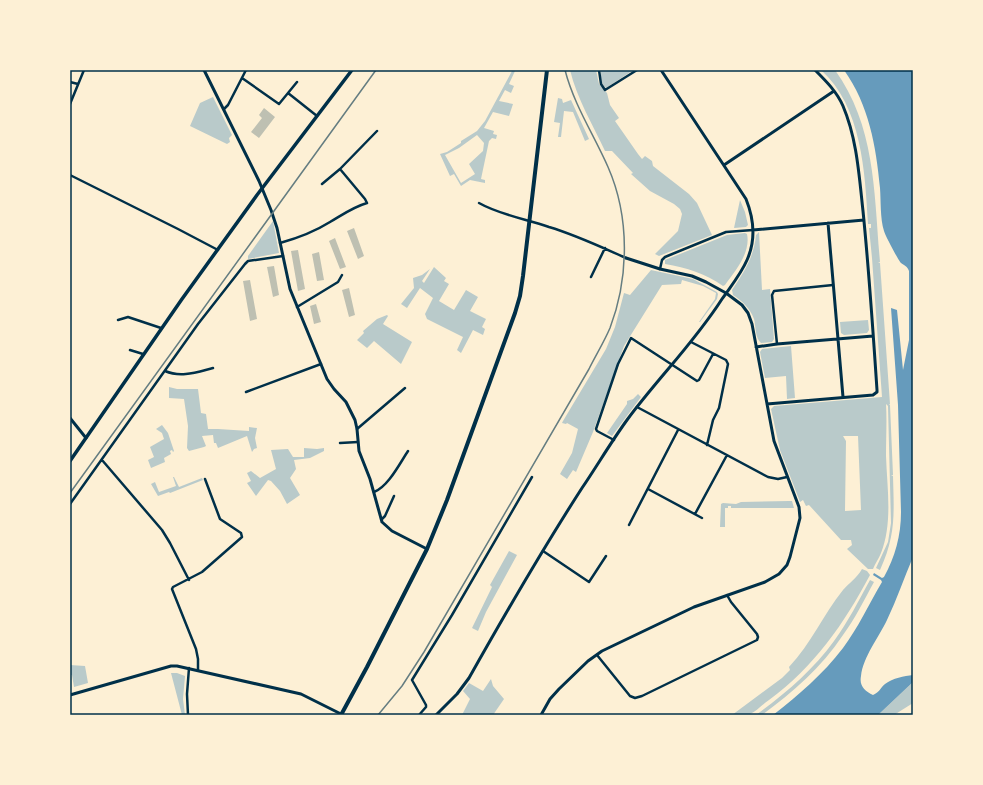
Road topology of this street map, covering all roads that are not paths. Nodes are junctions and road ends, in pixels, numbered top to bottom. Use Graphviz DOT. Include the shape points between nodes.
graph roads {
  1 [pos="84,70"];
  2 [pos="204,70"];
  3 [pos="246,70"];
  4 [pos="352,70"];
  5 [pos="547,70"];
  6 [pos="599,70"];
  7 [pos="637,70"];
  8 [pos="662,70"];
  9 [pos="815,70"];
  10 [pos="242,78"];
  11 [pos="70,82"];
  12 [pos="297,82"];
  13 [pos="78,84"];
  14 [pos="834,91"];
  15 [pos="288,93"];
  16 [pos="70,104"];
  17 [pos="224,109"];
  18 [pos="316,116"];
  19 [pos="377,131"];
  20 [pos="724,166"];
  21 [pos="340,169"];
  22 [pos="70,175"];
  23 [pos="322,184"];
  24 [pos="262,189"];
  25 [pos="479,203"];
  26 [pos="529,220"];
  27 [pos="864,220"];
  28 [pos="828,223"];
  29 [pos="753,230"];
  30 [pos="280,243"];
  31 [pos="605,248"];
  32 [pos="218,250"];
  33 [pos="283,256"];
  34 [pos="626,258"];
  35 [pos="660,269"];
  36 [pos="342,275"];
  37 [pos="591,277"];
  38 [pos="833,285"];
  39 [pos="726,294"];
  40 [pos="297,306"];
  41 [pos="118,320"];
  42 [pos="161,328"];
  43 [pos="873,336"];
  44 [pos="838,340"];
  45 [pos="691,342"];
  46 [pos="777,344"];
  47 [pos="756,347"];
  48 [pos="130,350"];
  49 [pos="143,354"];
  50 [pos="713,354"];
  51 [pos="321,364"];
  52 [pos="672,365"];
  53 [pos="213,368"];
  54 [pos="165,370"];
  55 [pos="405,388"];
  56 [pos="246,392"];
  57 [pos="842,397"];
  58 [pos="767,404"];
  59 [pos="637,407"];
  60 [pos="70,418"];
  61 [pos="358,429"];
  62 [pos="678,430"];
  63 [pos="86,438"];
  64 [pos="614,440"];
  65 [pos="358,442"];
  66 [pos="340,444"];
  67 [pos="707,445"];
  68 [pos="408,451"];
  69 [pos="727,456"];
  70 [pos="102,460"];
  71 [pos="70,462"];
  72 [pos="532,477"];
  73 [pos="787,477"];
  74 [pos="205,479"];
  75 [pos="648,489"];
  76 [pos="374,492"];
  77 [pos="394,496"];
  78 [pos="70,504"];
  79 [pos="695,514"];
  80 [pos="702,518"];
  81 [pos="382,520"];
  82 [pos="629,525"];
  83 [pos="427,549"];
  84 [pos="542,550"];
  85 [pos="606,556"];
  86 [pos="188,580"];
  87 [pos="727,595"];
  88 [pos="597,655"];
  89 [pos="189,668"];
  90 [pos="198,670"];
  91 [pos="70,695"];
  92 [pos="188,715"];
  93 [pos="341,715"];
  94 [pos="419,715"];
  95 [pos="436,715"];
  96 [pos="541,715"];
  1 -- 13 [label="street"];
  2 -- 17 [label="street"];
  3 -- 10 [label="street"];
  4 -- 18 [label="main road"];
  5 -- 26 [label="highway"];
  6 -- 7 [label="street" via="601,84 605,90"];
  8 -- 20 [label="street"];
  9 -- 14 [label="street"];
  10 -- 15 [label="street" via="277,104 280,104"];
  10 -- 17 [label="street"];
  11 -- 13 [label="street"];
  12 -- 15 [label="street"];
  13 -- 16 [label="street"];
  14 -- 20 [label="street"];
  14 -- 27 [label="street" via="843,107 854,144"];
  15 -- 18 [label="street"];
  17 -- 24 [label="street"];
  18 -- 24 [label="main road"];
  19 -- 21 [label="street"];
  20 -- 29 [label="street" via="746,199 752,215"];
  21 -- 23 [label="street"];
  21 -- 30 [label="street" via="367,203 311,233"];
  22 -- 32 [label="street"];
  24 -- 30 [label="street" via="275,220"];
  24 -- 32 [label="main road"];
  25 -- 26 [label="street" via="493,211"];
  26 -- 31 [label="street"];
  26 -- 83 [label="highway" via="520,296 515,313"];
  27 -- 28 [label="street"];
  27 -- 43 [label="street"];
  28 -- 29 [label="street"];
  28 -- 38 [label="street"];
  29 -- 35 [label="street" via="730,232 710,238 665,257"];
  29 -- 39 [label="street" via="748,259"];
  30 -- 33 [label="street"];
  31 -- 34 [label="street"];
  31 -- 37 [label="street"];
  32 -- 42 [label="main road"];
  33 -- 40 [label="street"];
  33 -- 54 [label="street" via="245,264"];
  34 -- 35 [label="street"];
  35 -- 39 [label="street" via="700,279"];
  36 -- 40 [label="street" via="338,282"];
  38 -- 44 [label="street"];
  38 -- 46 [label="street" via="774,291 772,295"];
  39 -- 45 [label="street"];
  39 -- 47 [label="street" via="742,305 748,313"];
  40 -- 51 [label="street"];
  41 -- 42 [label="street" via="128,317"];
  42 -- 49 [label="main road"];
  43 -- 44 [label="street"];
  43 -- 57 [label="street" via="877,392 873,395"];
  44 -- 46 [label="street"];
  44 -- 57 [label="street"];
  45 -- 50 [label="street"];
  45 -- 52 [label="street"];
  46 -- 47 [label="street"];
  47 -- 58 [label="street"];
  48 -- 49 [label="street"];
  49 -- 63 [label="main road"];
  50 -- 52 [label="street" via="697,381"];
  50 -- 67 [label="street" via="726,360 728,364 719,408 713,420"];
  51 -- 56 [label="street"];
  51 -- 61 [label="street" via="329,382 349,406"];
  52 -- 59 [label="street"];
  52 -- 64 [label="street" via="630,338 618,364 596,429"];
  53 -- 54 [label="street" via="184,374"];
  54 -- 70 [label="street"];
  55 -- 61 [label="street"];
  57 -- 58 [label="street"];
  58 -- 73 [label="street" via="774,441"];
  59 -- 62 [label="street"];
  59 -- 64 [label="street"];
  60 -- 63 [label="street"];
  61 -- 65 [label="street"];
  62 -- 67 [label="street"];
  62 -- 75 [label="street"];
  63 -- 71 [label="main road"];
  64 -- 84 [label="street"];
  65 -- 66 [label="street"];
  65 -- 76 [label="street"];
  67 -- 69 [label="street"];
  68 -- 76 [label="street" via="388,480"];
  69 -- 73 [label="street" via="768,477"];
  69 -- 79 [label="street"];
  70 -- 78 [label="street"];
  70 -- 86 [label="street" via="162,530"];
  72 -- 94 [label="street" via="412,680 426,704"];
  73 -- 87 [label="street" via="800,512 789,561 774,578"];
  74 -- 86 [label="street" via="220,519 241,533 242,537 202,572"];
  75 -- 79 [label="street"];
  75 -- 82 [label="street"];
  76 -- 81 [label="street"];
  77 -- 81 [label="street"];
  79 -- 80 [label="street"];
  81 -- 83 [label="street" via="392,531"];
  83 -- 93 [label="highway"];
  84 -- 85 [label="street" via="588,582"];
  84 -- 95 [label="street" via="465,683"];
  86 -- 90 [label="street" via="172,589 196,648"];
  87 -- 88 [label="street" via="694,607"];
  87 -- 88 [label="street" via="757,634 756,640 642,696 630,696"];
  88 -- 96 [label="street" via="559,689 544,707"];
  89 -- 90 [label="street"];
  89 -- 91 [label="street" via="171,666"];
  89 -- 92 [label="street"];
  90 -- 93 [label="street" via="301,694"];
}
